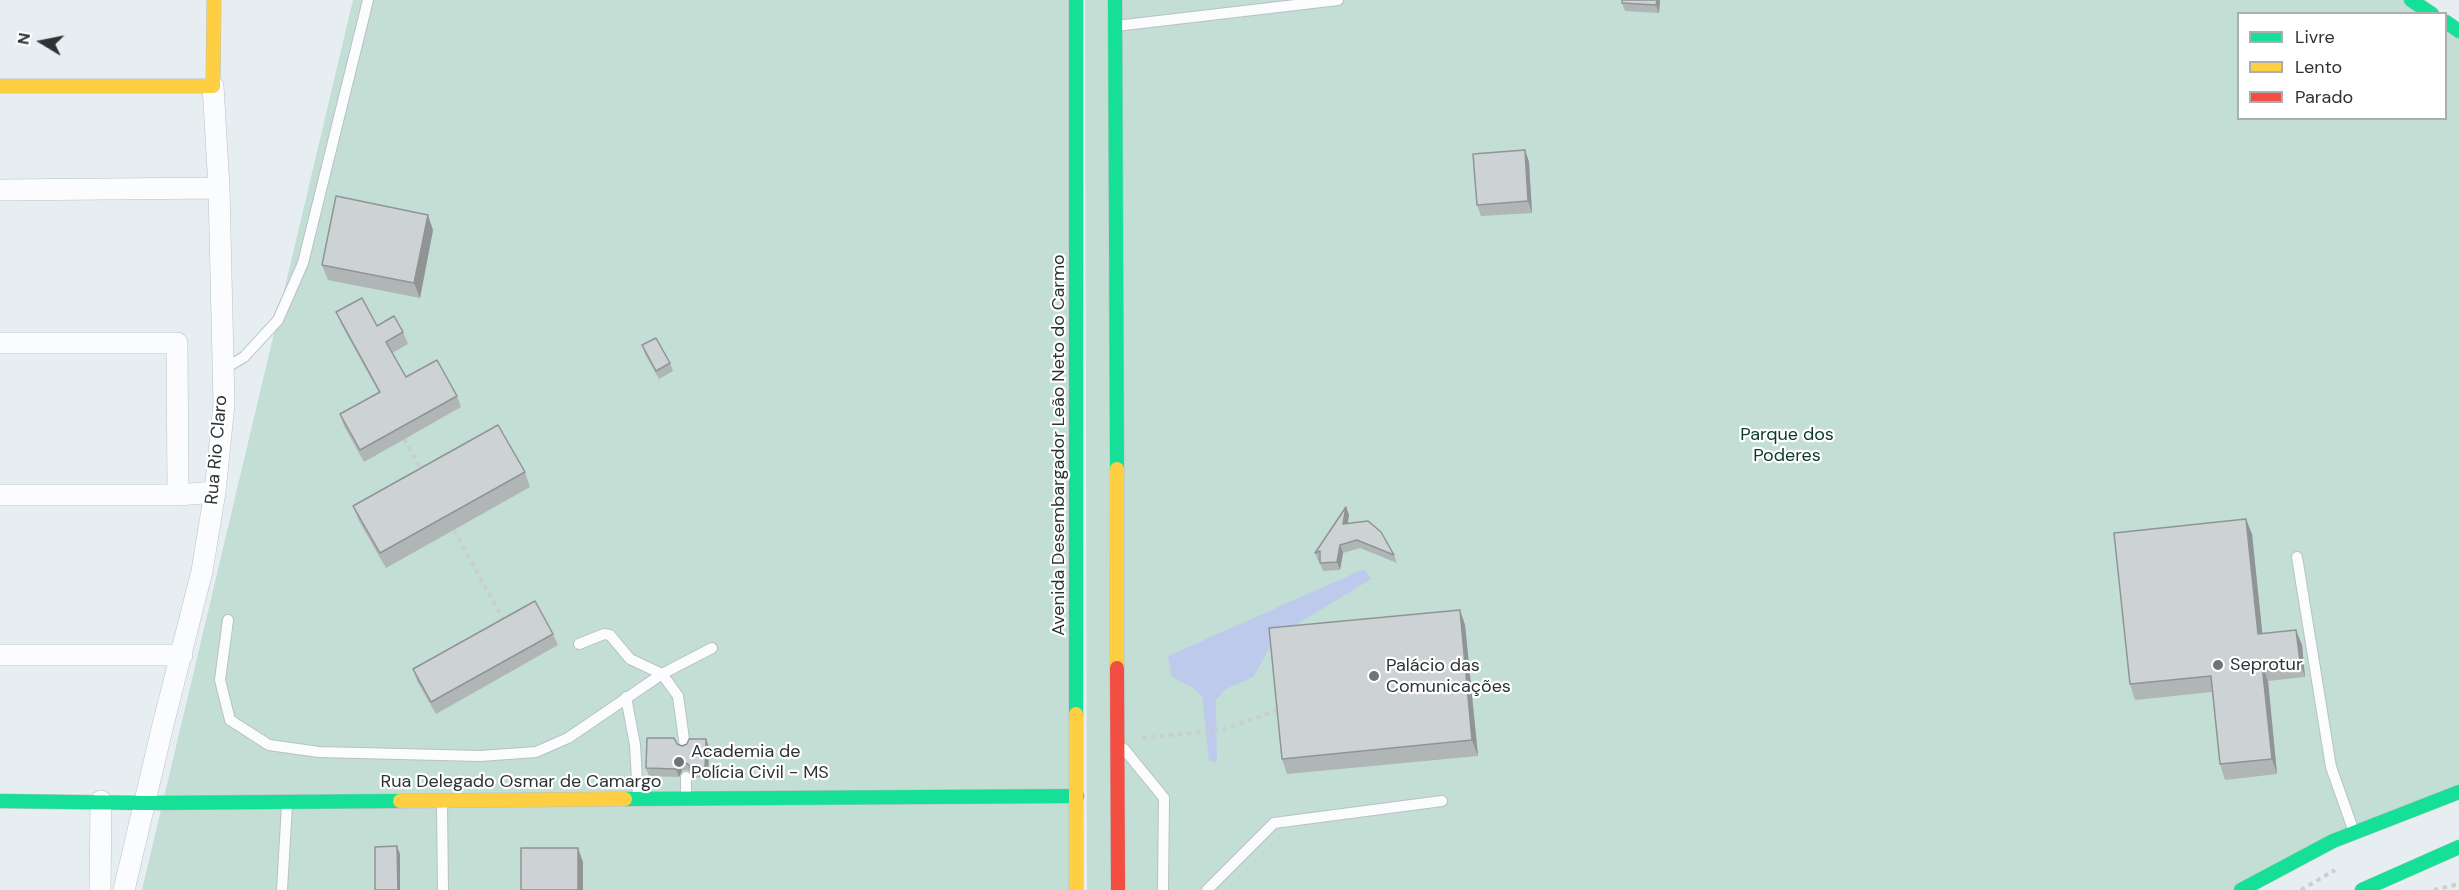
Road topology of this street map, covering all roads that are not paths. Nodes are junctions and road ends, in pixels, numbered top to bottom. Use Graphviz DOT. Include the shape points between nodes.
graph roads {
  1 [pos="214,0"];
  2 [pos="368,0"];
  3 [pos="1076,0"];
  4 [pos="1116,0"];
  5 [pos="1338,0"];
  6 [pos="2411,0"];
  7 [pos="2429,12"];
  8 [pos="1116,26"];
  9 [pos="0,86"];
  10 [pos="213,86"];
  11 [pos="219,188"];
  12 [pos="0,190"];
  13 [pos="0,343"];
  14 [pos="222,370"];
  15 [pos="215,492"];
  16 [pos="0,495"];
  17 [pos="178,495"];
  18 [pos="2297,557"];
  19 [pos="228,620"];
  20 [pos="579,644"];
  21 [pos="712,648"];
  22 [pos="0,655"];
  23 [pos="182,655"];
  24 [pos="662,674"];
  25 [pos="626,697"];
  26 [pos="1118,741"];
  27 [pos="685,747"];
  28 [pos="686,777"];
  29 [pos="2459,792"];
  30 [pos="1077,796"];
  31 [pos="638,798"];
  32 [pos="686,799"];
  33 [pos="0,801"];
  34 [pos="101,801"];
  35 [pos="442,801"];
  36 [pos="1442,801"];
  37 [pos="287,802"];
  38 [pos="146,803"];
  39 [pos="2354,832"];
  40 [pos="2459,847"];
  41 [pos="100,890"];
  42 [pos="124,890"];
  43 [pos="282,890"];
  44 [pos="443,890"];
  45 [pos="1076,890"];
  46 [pos="1118,890"];
  47 [pos="1163,890"];
  48 [pos="1207,890"];
  49 [pos="2241,890"];
  50 [pos="2362,890"];
  1 -- 10 [label="main road, Rua Rio Claro"];
  2 -- 14 [label="lane" via="303,263 278,320 244,357"];
  3 -- 30 [label="main road, Avenida Desembargador Leão Neto do Carmo"];
  4 -- 8 [label="main road"];
  5 -- 8 [label="lane"];
  6 -- 7 [label="main road"];
  8 -- 26 [label="main road"];
  9 -- 10 [label="main road"];
  10 -- 11 [label="street, Rua Rio Claro"];
  11 -- 12 [label="street"];
  11 -- 14 [label="street, Rua Rio Claro"];
  13 -- 17 [label="street" via="177,343"];
  14 -- 15 [label="street, Rua Rio Claro" via="224,404"];
  15 -- 17 [label="street"];
  15 -- 23 [label="street, Rua Rio Claro"];
  16 -- 17 [label="street"];
  18 -- 39 [label="lane" via="2331,767"];
  19 -- 25 [label="lane" via="220,680 230,720 269,745 319,752 480,756 536,752 568,738"];
  20 -- 24 [label="lane" via="610,635 630,659"];
  21 -- 24 [label="lane"];
  22 -- 23 [label="street"];
  23 -- 38 [label="street, Rua Rio Claro"];
  24 -- 25 [label="lane"];
  24 -- 27 [label="lane" via="678,696"];
  25 -- 31 [label="lane" via="635,745"];
  26 -- 46 [label="main road"];
  26 -- 47 [label="lane" via="1164,798"];
  28 -- 32 [label="lane"];
  29 -- 39 [label="main road"];
  30 -- 32 [label="main road, Rua Delegado Osmar de Camargo"];
  30 -- 45 [label="main road, Avenida Desembargador Leão Neto do Carmo"];
  31 -- 32 [label="main road, Rua Delegado Osmar de Camargo"];
  31 -- 35 [label="main road, Rua Delegado Osmar de Camargo"];
  33 -- 34 [label="main road, Rua Delegado Osmar de Camargo"];
  34 -- 38 [label="main road, Rua Delegado Osmar de Camargo"];
  34 -- 41 [label="street"];
  35 -- 37 [label="main road, Rua Delegado Osmar de Camargo"];
  35 -- 44 [label="lane"];
  36 -- 48 [label="lane" via="1274,823"];
  37 -- 38 [label="main road, Rua Delegado Osmar de Camargo"];
  37 -- 43 [label="lane"];
  38 -- 42 [label="street, Rua Rio Claro"];
  39 -- 49 [label="main road"];
  40 -- 50 [label="main road"];
}
